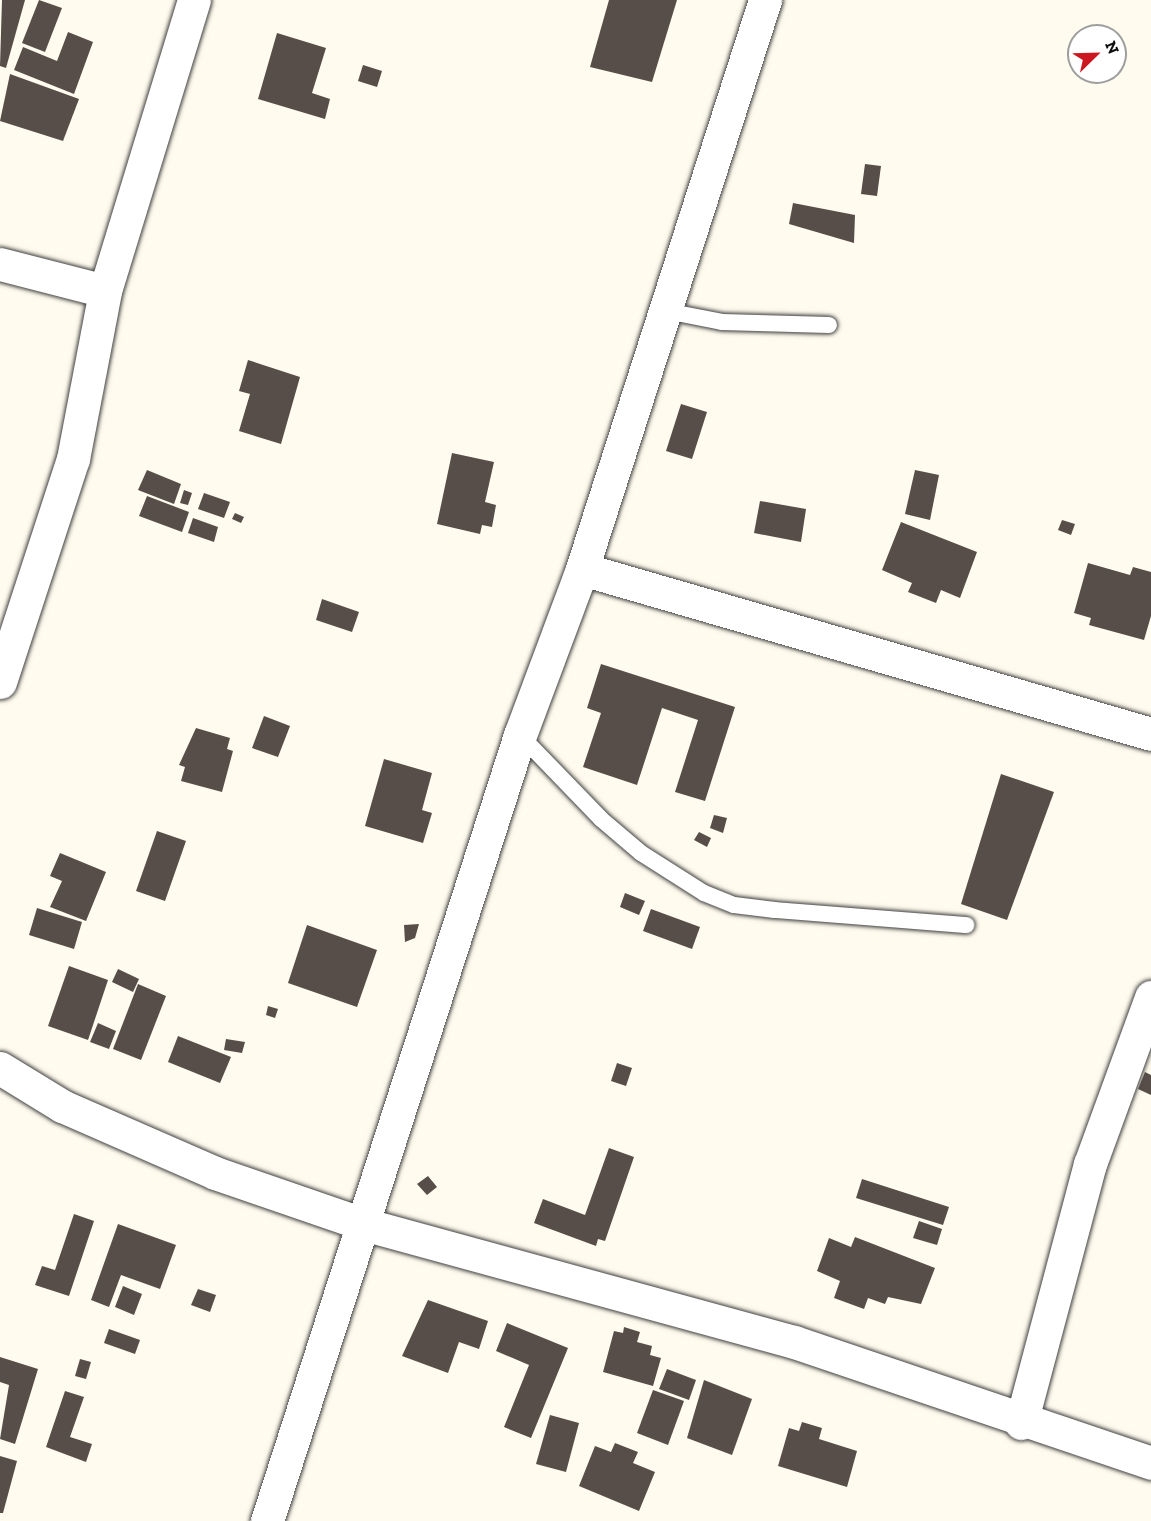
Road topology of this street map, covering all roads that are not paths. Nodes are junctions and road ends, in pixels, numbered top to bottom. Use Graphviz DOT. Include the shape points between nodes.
graph roads {
  1 [pos="194,0"];
  2 [pos="765,0"];
  3 [pos="0,264"];
  4 [pos="105,291"];
  5 [pos="661,310"];
  6 [pos="829,325"];
  7 [pos="582,569"];
  8 [pos="0,682"];
  9 [pos="1151,734"];
  10 [pos="520,735"];
  11 [pos="966,925"];
  12 [pos="1151,997"];
  13 [pos="0,1068"];
  14 [pos="363,1224"];
  15 [pos="1021,1423"];
  16 [pos="1151,1463"];
  17 [pos="267,1521"];
  1 -- 4 [label="street"];
  2 -- 5 [label="street"];
  3 -- 4 [label="street"];
  4 -- 8 [label="street" via="73,459"];
  5 -- 6 [label="lane" via="722,322"];
  5 -- 7 [label="street"];
  7 -- 9 [label="street"];
  7 -- 10 [label="street"];
  10 -- 11 [label="lane" via="601,819 641,853 704,893 734,905"];
  10 -- 14 [label="street"];
  12 -- 15 [label="street" via="1090,1164"];
  13 -- 14 [label="street" via="62,1106 214,1173"];
  14 -- 15 [label="street" via="794,1342"];
  14 -- 17 [label="street"];
  15 -- 16 [label="street"];
}
